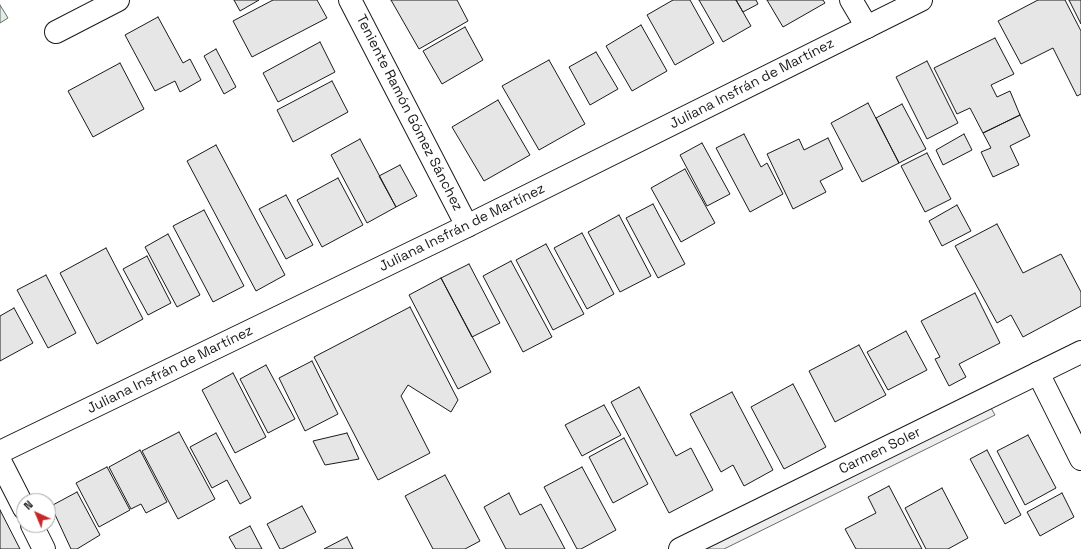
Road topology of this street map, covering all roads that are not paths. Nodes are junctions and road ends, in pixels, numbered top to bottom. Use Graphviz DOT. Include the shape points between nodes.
graph roads {
  1 [pos="118,0"];
  2 [pos="350,0"];
  3 [pos="851,0"];
  4 [pos="921,0"];
  5 [pos="867,27"];
  6 [pos="56,32"];
  7 [pos="467,226"];
  8 [pos="1081,352"];
  9 [pos="1038,373"];
  10 [pos="0,452"];
  11 [pos="1081,459"];
  12 [pos="0,461"];
  13 [pos="16,493"];
  14 [pos="36,533"];
  15 [pos="44,549"];
  16 [pos="680,549"];
  1 -- 6 [label="street"];
  2 -- 7 [label="street, Teniente Ramón Gómez Sánchez"];
  3 -- 5 [label="street"];
  4 -- 5 [label="street, Juliana Insfrán de Martínez"];
  5 -- 7 [label="street, Juliana Insfrán de Martínez"];
  7 -- 10 [label="street, Juliana Insfrán de Martínez"];
  8 -- 9 [label="street, Carmen Soler"];
  9 -- 11 [label="street"];
  9 -- 16 [label="street, Carmen Soler"];
  12 -- 13 [label="street"];
  14 -- 15 [label="street"];
}
